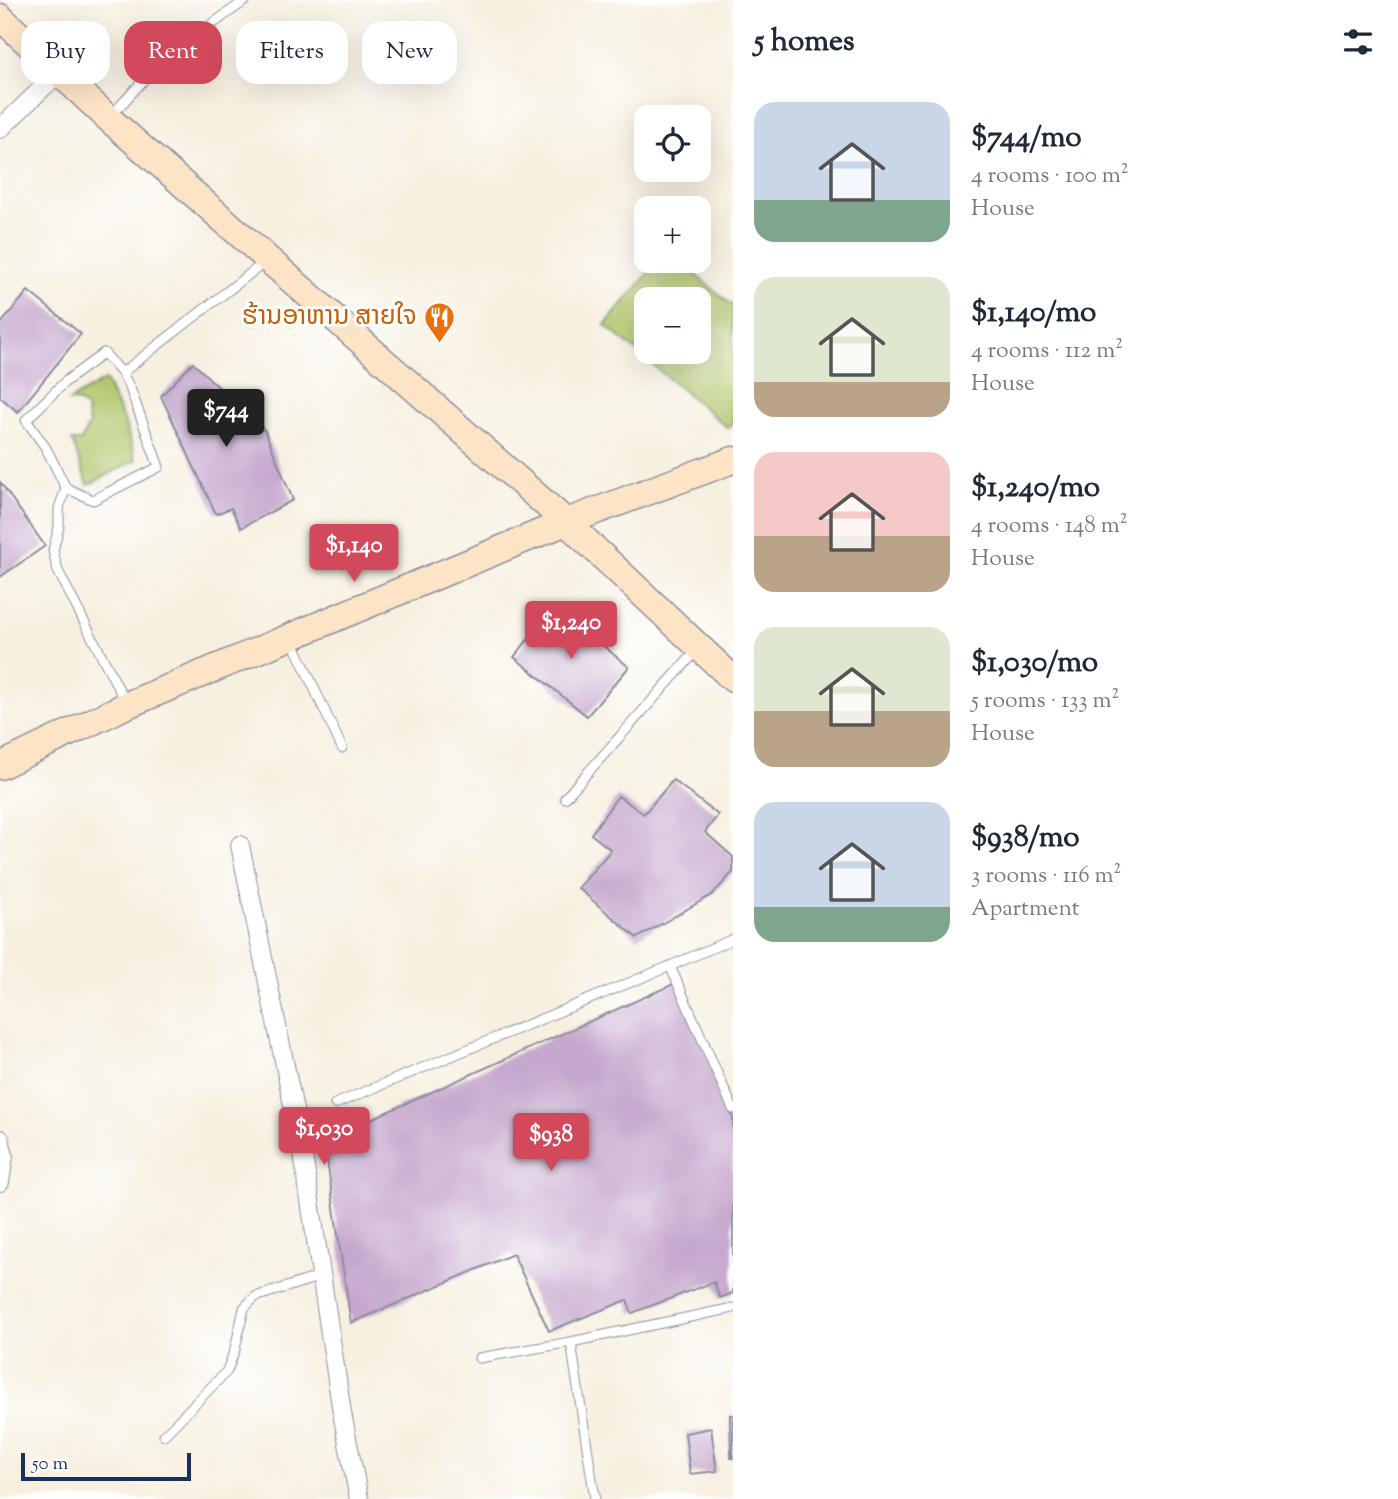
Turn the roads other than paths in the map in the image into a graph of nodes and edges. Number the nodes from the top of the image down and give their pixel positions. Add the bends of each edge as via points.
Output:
1 (246, 0) edge
2 (0, 17) edge
3 (21, 37) edge
4 (47, 84) edge
5 (70, 84) edge
6 (108, 119) junction
7 (0, 130) edge
8 (268, 260) junction
9 (122, 373) junction
10 (733, 460) edge
11 (65, 488) junction
12 (566, 522) junction
13 (290, 637) junction
14 (699, 647) junction
15 (733, 679) edge
16 (127, 705) junction
17 (342, 748) dead end
18 (0, 766) edge
19 (565, 798) dead end
20 (240, 845) dead end
21 (733, 939) edge
22 (670, 966) junction
23 (335, 1104) dead end
24 (733, 1109) edge
25 (0, 1139) edge
26 (0, 1182) edge
27 (321, 1276) junction
28 (733, 1308) edge
29 (571, 1342) junction
30 (479, 1358) dead end
31 (164, 1435) dead end
32 (359, 1499) edge
33 (595, 1499) edge

1 - 6 lane via 163,59
2 - 3 street
4 - 7 street
5 - 6 street
6 - 8 street
8 - 9 lane
8 - 12 street
9 - 11 lane via 159,467 93,500
9 - 11 lane via 104,353 66,381 26,420 47,448
10 - 12 street
11 - 16 lane via 55,561
12 - 13 street
12 - 14 street
13 - 16 street
13 - 17 lane
14 - 15 street
14 - 19 lane
16 - 18 street
20 - 27 street via 303,1154
21 - 22 lane
22 - 23 lane
22 - 24 lane
25 - 26 street via 4,1156
27 - 31 lane via 255,1297 244,1308 227,1371
27 - 32 street
28 - 29 lane
29 - 30 lane
29 - 33 lane

